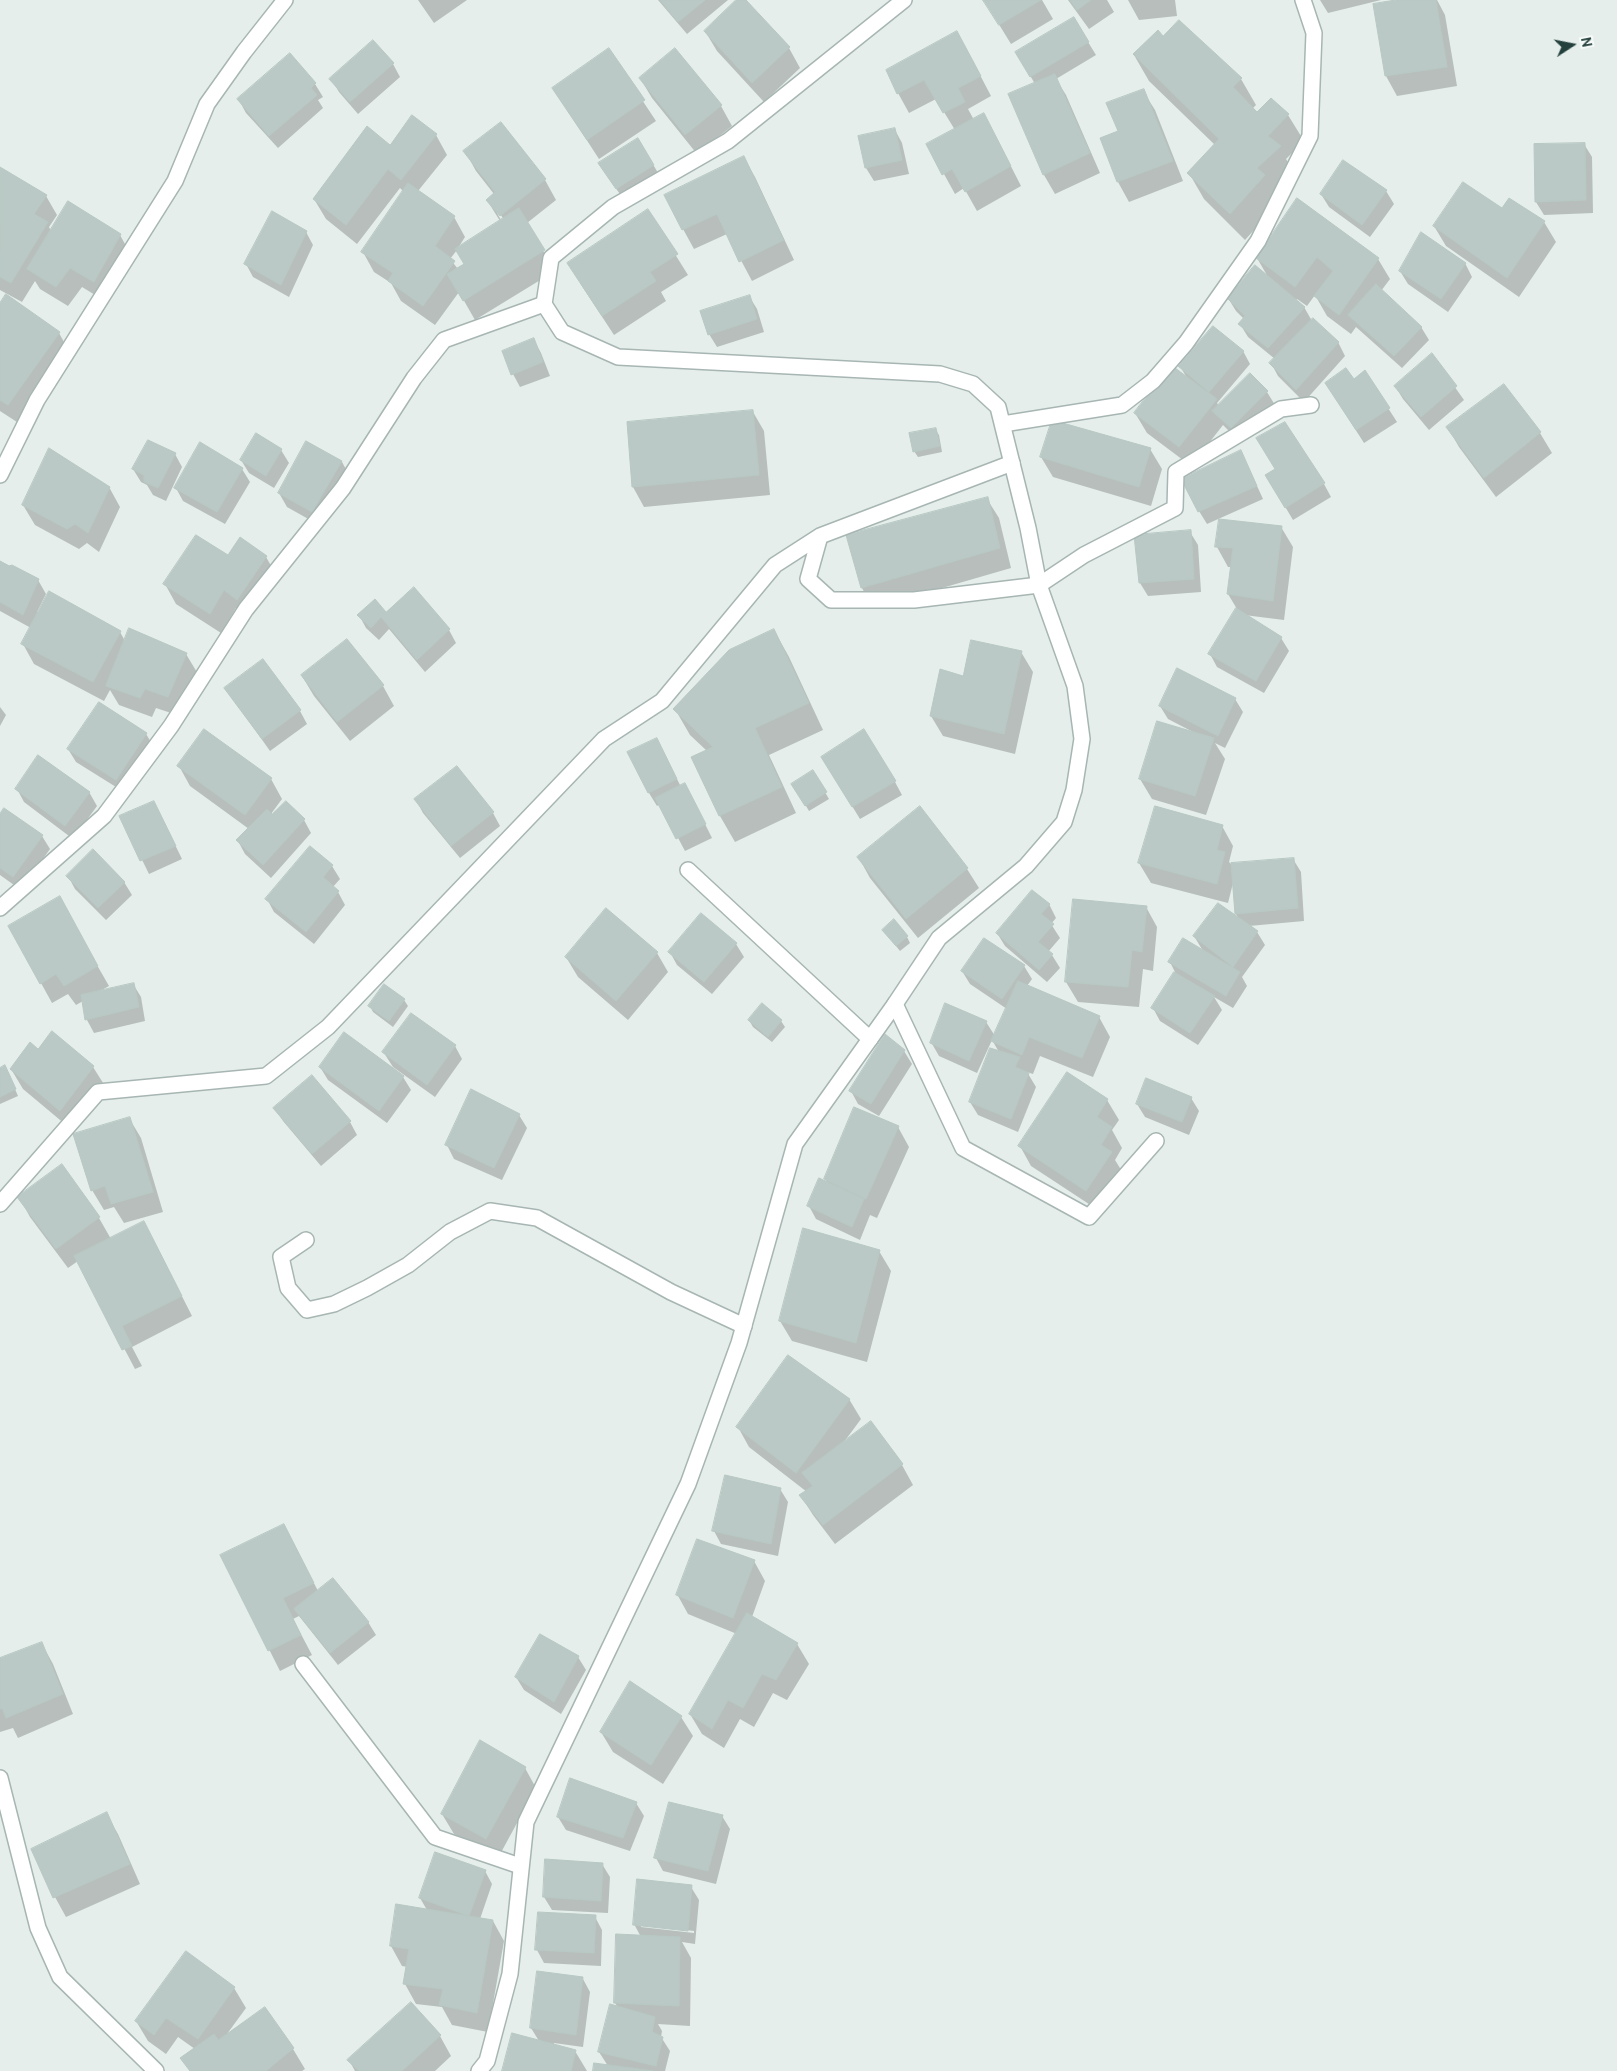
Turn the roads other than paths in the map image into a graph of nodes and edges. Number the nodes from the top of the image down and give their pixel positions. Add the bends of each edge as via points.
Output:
1 (285, 0) edge
2 (904, 0) edge
3 (1303, 0) edge
4 (544, 304) junction
5 (1311, 405) dead end
6 (1003, 424) junction
7 (1012, 463) junction
8 (0, 475) edge
9 (820, 536) junction
10 (1039, 585) junction
11 (688, 870) dead end
12 (0, 908) edge
13 (895, 1004) junction
14 (870, 1039) junction
15 (1156, 1141) dead end
16 (0, 1204) edge
17 (306, 1240) dead end
18 (744, 1326) junction
19 (303, 1664) dead end
20 (0, 1778) edge
21 (520, 1866) junction
22 (156, 2071) edge
23 (479, 2071) edge

1 - 8 street via 207,104 175,181 38,400
2 - 4 street via 728,141 613,208 551,258
3 - 6 street via 1314,33 1310,136 1258,241 1203,320 1153,381 1122,405
4 - 6 street via 562,332 618,357 940,374 974,384 998,408
4 - 12 street via 444,340 414,378 343,488 246,609 171,726 104,816
5 - 10 street via 1281,409 1176,472 1175,508 1084,555
6 - 7 street
7 - 9 street
7 - 10 street
9 - 10 street via 808,578 830,600 914,600
9 - 16 street via 775,565 662,701 604,739 328,1027 266,1076 98,1092
10 - 13 street via 1075,686 1082,739 1074,790 1064,822 1026,866 939,938
11 - 14 street
13 - 14 street
13 - 15 street via 963,1148 1089,1217
14 - 18 street via 795,1144
17 - 18 street via 281,1257 288,1288 307,1310 334,1304 367,1288 408,1265 450,1232 490,1211 537,1218 671,1292
18 - 21 street via 688,1484 526,1822
19 - 21 street via 435,1837
20 - 22 street via 38,1928 60,1977
21 - 23 street via 510,1974 487,2061

